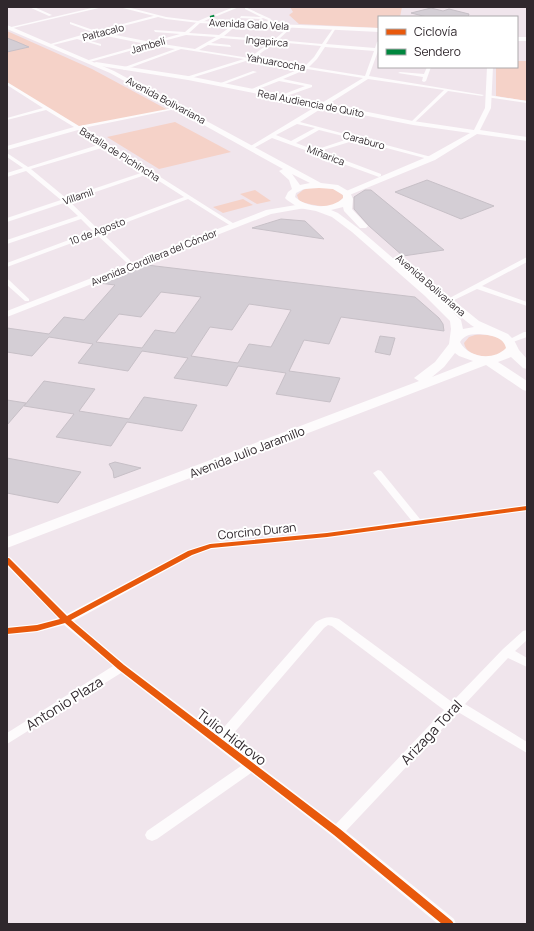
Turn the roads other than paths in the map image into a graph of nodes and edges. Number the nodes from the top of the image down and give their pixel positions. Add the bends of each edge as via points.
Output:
1 (31, 7) edge
2 (101, 7) edge
3 (121, 7) edge
4 (128, 7) edge
5 (237, 7) edge
6 (244, 7) edge
7 (252, 7) edge
8 (50, 15) dead end
9 (216, 15) dead end
10 (157, 16) junction
11 (210, 17) dead end
12 (241, 17) dead end
13 (264, 18) junction
14 (200, 21) junction
15 (71, 23) dead end
16 (236, 24) junction
17 (268, 24) junction
18 (291, 26) junction
19 (334, 28) junction
20 (8, 29) edge
21 (156, 30) dead end
22 (378, 30) edge
23 (378, 30) edge
24 (98, 33) junction
25 (185, 34) junction
26 (221, 36) junction
27 (78, 38) junction
28 (275, 41) junction
29 (153, 44) junction
30 (208, 44) junction
31 (49, 45) junction
32 (100, 45) dead end
33 (230, 46) dead end
34 (324, 46) junction
35 (182, 48) junction
36 (196, 50) junction
37 (378, 50) edge
38 (252, 58) junction
39 (93, 62) junction
40 (125, 68) junction
41 (306, 68) junction
42 (428, 68) edge
43 (490, 68) edge
44 (112, 72) junction
45 (255, 72) dead end
46 (400, 73) dead end
47 (426, 76) junction
48 (188, 78) junction
49 (366, 78) junction
50 (278, 80) junction
51 (7, 83) edge
52 (220, 84) junction
53 (422, 86) junction
54 (17, 90) junction
55 (447, 90) junction
56 (249, 91) junction
57 (7, 92) edge
58 (484, 93) junction
59 (281, 97) junction
60 (527, 102) edge
61 (320, 106) junction
62 (48, 108) junction
63 (170, 109) junction
64 (7, 119) edge
65 (296, 122) junction
66 (413, 123) junction
67 (78, 128) junction
68 (319, 128) junction
69 (471, 132) junction
70 (272, 136) junction
71 (356, 138) junction
72 (527, 140) edge
73 (293, 142) junction
74 (105, 145) junction
75 (252, 147) junction
76 (7, 148) edge
77 (316, 152) junction
78 (7, 156) edge
79 (428, 157) junction
80 (28, 169) junction
81 (149, 172) junction
82 (7, 175) edge
83 (379, 175) junction
84 (319, 185) junction
85 (293, 192) junction
86 (345, 194) junction
87 (188, 197) junction
88 (66, 201) junction
89 (302, 206) junction
90 (316, 208) junction
91 (81, 217) junction
92 (7, 220) edge
93 (230, 224) junction
94 (96, 231) junction
95 (7, 242) edge
96 (527, 259) edge
97 (128, 261) junction
98 (7, 265) edge
99 (7, 281) edge
100 (476, 286) junction
101 (27, 300) junction
102 (448, 301) junction
103 (527, 304) edge
104 (7, 307) edge
105 (7, 314) edge
106 (491, 332) junction
107 (527, 334) edge
108 (455, 342) junction
109 (511, 345) junction
110 (486, 360) junction
111 (527, 366) edge
112 (527, 388) edge
113 (378, 473) dead end
114 (527, 508) edge
115 (418, 523) junction
116 (7, 535) edge
117 (7, 543) edge
118 (7, 560) edge
119 (66, 620) junction
120 (7, 632) edge
121 (527, 634) edge
122 (507, 652) junction
123 (527, 664) edge
124 (121, 667) junction
125 (454, 707) junction
126 (7, 739) edge
127 (218, 742) junction
128 (527, 748) edge
129 (250, 766) junction
130 (337, 832) junction
131 (152, 835) dead end
132 (449, 924) edge

1 - 8 street
2 - 20 street
3 - 10 main road, Avenida Galo Vela
4 - 14 main road, Avenida Galo Vela via 163,16
5 - 9 street
6 - 7 street
6 - 13 street
10 - 14 main road, Avenida Galo Vela
10 - 24 street, Paltacalo
11 - 14 street
12 - 13 street
13 - 17 street via 270,20
14 - 16 main road, Avenida Galo Vela
14 - 17 main road, Avenida Galo Vela
14 - 25 street, Jambelí
15 - 24 street, Yahuarcocha
16 - 17 main road, Avenida Galo Vela
16 - 26 street
17 - 18 main road, Avenida Galo Vela
17 - 22 main road, Avenida Galo Vela
18 - 19 main road, Avenida Galo Vela
18 - 28 street
19 - 23 main road, Avenida Galo Vela
19 - 34 street
20 - 31 main road, Avenida Bolivariana
20 - 63 main road, Avenida Bolivariana via 93,68
21 - 25 street, Ingapirca
24 - 27 street, Paltacalo
24 - 29 street, Yahuarcocha
25 - 26 street, Ingapirca
25 - 29 street, Jambelí
26 - 28 street, Ingapirca
26 - 30 street
27 - 31 street, Paltacalo
27 - 32 street
28 - 34 street, Ingapirca
28 - 38 street
29 - 35 street, Yahuarcocha
29 - 39 street, Jambelí
30 - 33 street
30 - 36 street
31 - 39 main road, Avenida Bolivariana
34 - 37 street, Ingapirca
34 - 41 street
35 - 36 street, Yahuarcocha
35 - 40 street
36 - 38 street, Yahuarcocha
37 - 49 street
38 - 41 street, Yahuarcocha
38 - 48 street
39 - 40 main road, Real Audiencia de Quito
39 - 44 main road, Avenida Bolivariana
40 - 44 main road, Real Audiencia de Quito
40 - 48 main road, Real Audiencia de Quito
40 - 61 main road, Real Audiencia de Quito
41 - 49 street, Yahuarcocha
41 - 50 street
42 - 47 street
43 - 58 main road
44 - 75 main road, Avenida Bolivariana
45 - 52 street
46 - 47 street
47 - 53 street
48 - 52 main road, Real Audiencia de Quito
49 - 53 street, Yahuarcocha
49 - 61 street
50 - 56 street
50 - 59 street via 310,86
51 - 54 street, Batalla de Pichincha
52 - 56 main road, Real Audiencia de Quito
53 - 55 street, Yahuarcocha
54 - 57 street
54 - 62 street, Batalla de Pichincha
55 - 58 street, Yahuarcocha
55 - 66 street
56 - 59 main road, Real Audiencia de Quito
58 - 60 street, Yahuarcocha
58 - 69 main road
59 - 61 main road, Real Audiencia de Quito
61 - 65 street
61 - 66 main road, Real Audiencia de Quito
61 - 69 main road, Real Audiencia de Quito via 404,124
62 - 64 street
62 - 67 street, Batalla de Pichincha
63 - 67 street
63 - 85 main road, Avenida Bolivariana via 288,174 295,183
65 - 68 street, Caraburo
65 - 70 street
66 - 69 main road, Real Audiencia de Quito
67 - 74 street, Batalla de Pichincha
67 - 76 street
68 - 71 street, Caraburo
68 - 73 street
69 - 72 main road, Real Audiencia de Quito
69 - 79 main road
70 - 73 street, Miñarica
70 - 75 street
71 - 77 street
71 - 79 street, Caraburo
73 - 77 street, Miñarica
74 - 80 street
74 - 81 street, Batalla de Pichincha
75 - 84 main road, Avenida Bolivariana
77 - 83 street, Miñarica
78 - 80 street
79 - 83 main road
79 - 86 main road
80 - 82 street
80 - 88 street
81 - 87 street, Batalla de Pichincha
81 - 88 street, Villamil
83 - 86 main road
84 - 85 main road, Avenida Bolivariana
84 - 86 main road, Avenida Bolivariana
85 - 89 main road, Avenida Bolivariana via 292,201
85 - 93 main road, Avenida Cordillera del Cóndor via 282,201
86 - 90 main road, Avenida Bolivariana via 342,204
86 - 102 main road, Avenida Bolivariana via 350,214
87 - 93 street, Batalla de Pichincha
87 - 94 street, 10 de Agosto
88 - 91 street
88 - 92 street, Villamil
89 - 90 main road, Avenida Bolivariana
89 - 93 main road, Avenida Cordillera del Cóndor via 269,212
90 - 108 main road, Avenida Bolivariana via 335,215 355,230 429,294 455,320
91 - 94 street
91 - 95 street
93 - 97 main road, Avenida Cordillera del Cóndor
93 - 105 main road, Avenida Cordillera del Cóndor
94 - 97 street
94 - 98 street, 10 de Agosto
96 - 100 street
97 - 101 main road, Avenida Cordillera del Cóndor
99 - 101 street
100 - 102 street
100 - 103 street
101 - 104 main road, Avenida Cordillera del Cóndor
102 - 106 main road, Avenida Bolivariana via 475,323
106 - 108 main road, Avenida Bolivariana via 464,332
106 - 109 main road, Avenida Bolivariana via 505,337
107 - 109 street
108 - 110 main road via 462,353
108 - 116 main road, Avenida Julio Jaramillo via 442,363 429,374 407,384
109 - 110 main road via 509,353 504,357
109 - 111 main road, Avenida Bolivariana
110 - 112 main road
110 - 117 main road, Avenida Julio Jaramillo
113 - 115 street
114 - 115 street, Corcino Duran
115 - 119 street, Corcino Duran via 328,535 210,546 190,553
118 - 119 street, Tulio Hidrovo
119 - 120 street, Corcino Duran via 37,628
119 - 124 street, Tulio Hidrovo
121 - 122 street, Arizaga Toral
122 - 123 street
122 - 125 street, Arizaga Toral
124 - 126 street, Antonio Plaza
124 - 127 street, Tulio Hidrovo
125 - 127 street via 335,622 327,621 320,625
125 - 128 street
125 - 130 street, Arizaga Toral
127 - 129 street, Tulio Hidrovo
129 - 130 street, Tulio Hidrovo
129 - 131 street
130 - 132 street, Tulio Hidrovo

